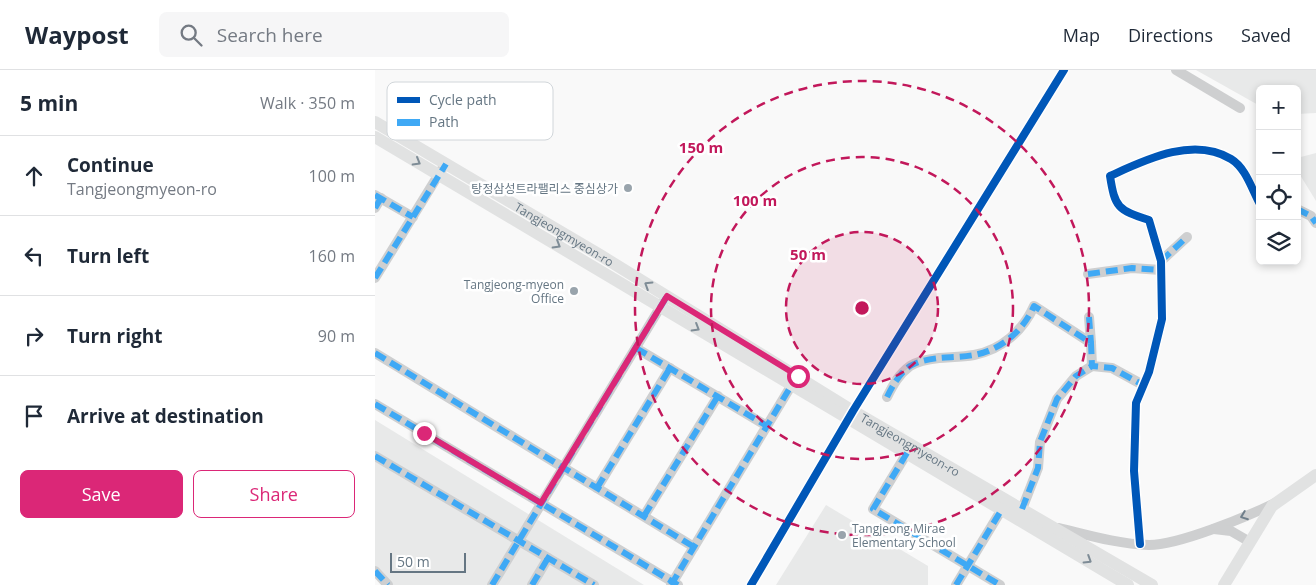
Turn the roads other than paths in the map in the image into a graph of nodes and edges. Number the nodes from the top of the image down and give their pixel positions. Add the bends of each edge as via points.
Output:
1 (1064, 70) edge
2 (1177, 70) edge
3 (1240, 108) dead end
4 (375, 122) edge
5 (387, 130) edge
6 (375, 137) edge
7 (401, 140) edge
8 (442, 169) junction
9 (378, 196) edge
10 (1256, 197) edge
11 (375, 208) edge
12 (1301, 211) edge
13 (413, 218) junction
14 (1316, 223) edge
15 (1187, 237) dead end
16 (1161, 265) junction
17 (1087, 274) dead end
18 (375, 278) edge
19 (664, 302) junction
20 (1089, 317) dead end
21 (1091, 343) junction
22 (635, 348) junction
23 (375, 353) edge
24 (1092, 366) junction
25 (670, 368) junction
26 (1143, 385) junction
27 (791, 386) junction
28 (718, 396) junction
29 (887, 397) dead end
30 (375, 404) edge
31 (851, 415) junction
32 (767, 426) junction
33 (907, 453) junction
34 (375, 456) edge
35 (563, 467) junction
36 (1316, 475) edge
37 (597, 488) junction
38 (1277, 502) junction
39 (541, 503) junction
40 (1001, 509) junction
41 (1022, 509) junction
42 (644, 516) junction
43 (1211, 529) junction
44 (1048, 530) junction
45 (518, 540) junction
46 (1119, 542) junction
47 (1250, 542) junction
48 (1140, 544) junction
49 (694, 547) junction
50 (549, 558) junction
51 (1112, 561) junction
52 (968, 566) junction
53 (375, 571) edge
54 (674, 584) edge
55 (388, 585) edge
56 (491, 585) edge
57 (533, 585) edge
58 (594, 585) edge
59 (751, 585) edge
60 (956, 585) edge
61 (1000, 585) edge
62 (1128, 585) edge
63 (1152, 585) edge
64 (1223, 585) edge

1 - 31 street
2 - 3 street
4 - 5 main road, Tangjeongmyeon-ro
6 -> 8 main road, Tangjeongmyeon-ro
7 - 8 main road, Tangjeongmyeon-ro
8 - 13 street
8 - 19 main road, Tangjeongmyeon-ro
9 - 11 street
9 - 13 street
10 - 16 street via 1245,174 1232,159 1211,152 1184,150 1110,176 1113,198 1118,207 1149,220
12 - 14 street
13 - 18 street
15 - 16 street
16 - 17 street
16 - 26 street via 1162,319
19 - 22 street
19 -> 27 main road, Tangjeongmyeon-ro
19 - 31 main road, Tangjeongmyeon-ro
20 - 21 street
21 - 24 street
21 - 29 street via 1034,306 1026,323 1014,336 975,355 911,365 897,378
22 - 25 street
22 - 35 street
23 - 35 street
24 - 26 street via 1112,368
24 - 41 street via 1075,376 1057,399 1040,442 1038,468
25 - 28 street
25 - 37 street
26 - 48 street via 1136,403 1134,471
27 - 31 main road, Tangjeongmyeon-ro
27 - 32 street
28 - 32 street
28 - 42 street
30 - 39 street
31 - 33 main road, Tangjeongmyeon-ro
31 - 41 main road, Tangjeongmyeon-ro
31 - 59 street
32 - 49 street
33 - 40 main road, Tangjeongmyeon-ro
33 - 52 street via 873,509
34 - 45 street
35 - 37 street
35 - 39 street
36 - 38 main road, Tangjeongmyeon-ro
37 - 42 street
38 -> 43 street, Tangjeongmyeon-ro
38 - 47 main road
39 - 45 street
39 - 54 street
40 - 44 main road, Tangjeongmyeon-ro
40 - 52 street
41 - 44 main road, Tangjeongmyeon-ro
42 - 49 street
43 - 47 street via 1231,531
43 - 48 street, Tangjeongmyeon-ro via 1158,544
44 - 46 street, Tangjeongmyeon-ro
44 - 51 main road
44 -> 62 main road
45 - 50 street
45 - 56 street
46 - 48 street, Tangjeongmyeon-ro
46 - 51 street via 1109,548
47 - 64 main road
49 - 54 street
50 - 57 street
50 - 58 street
51 - 63 main road
52 - 60 street
52 - 61 street
53 - 55 street

